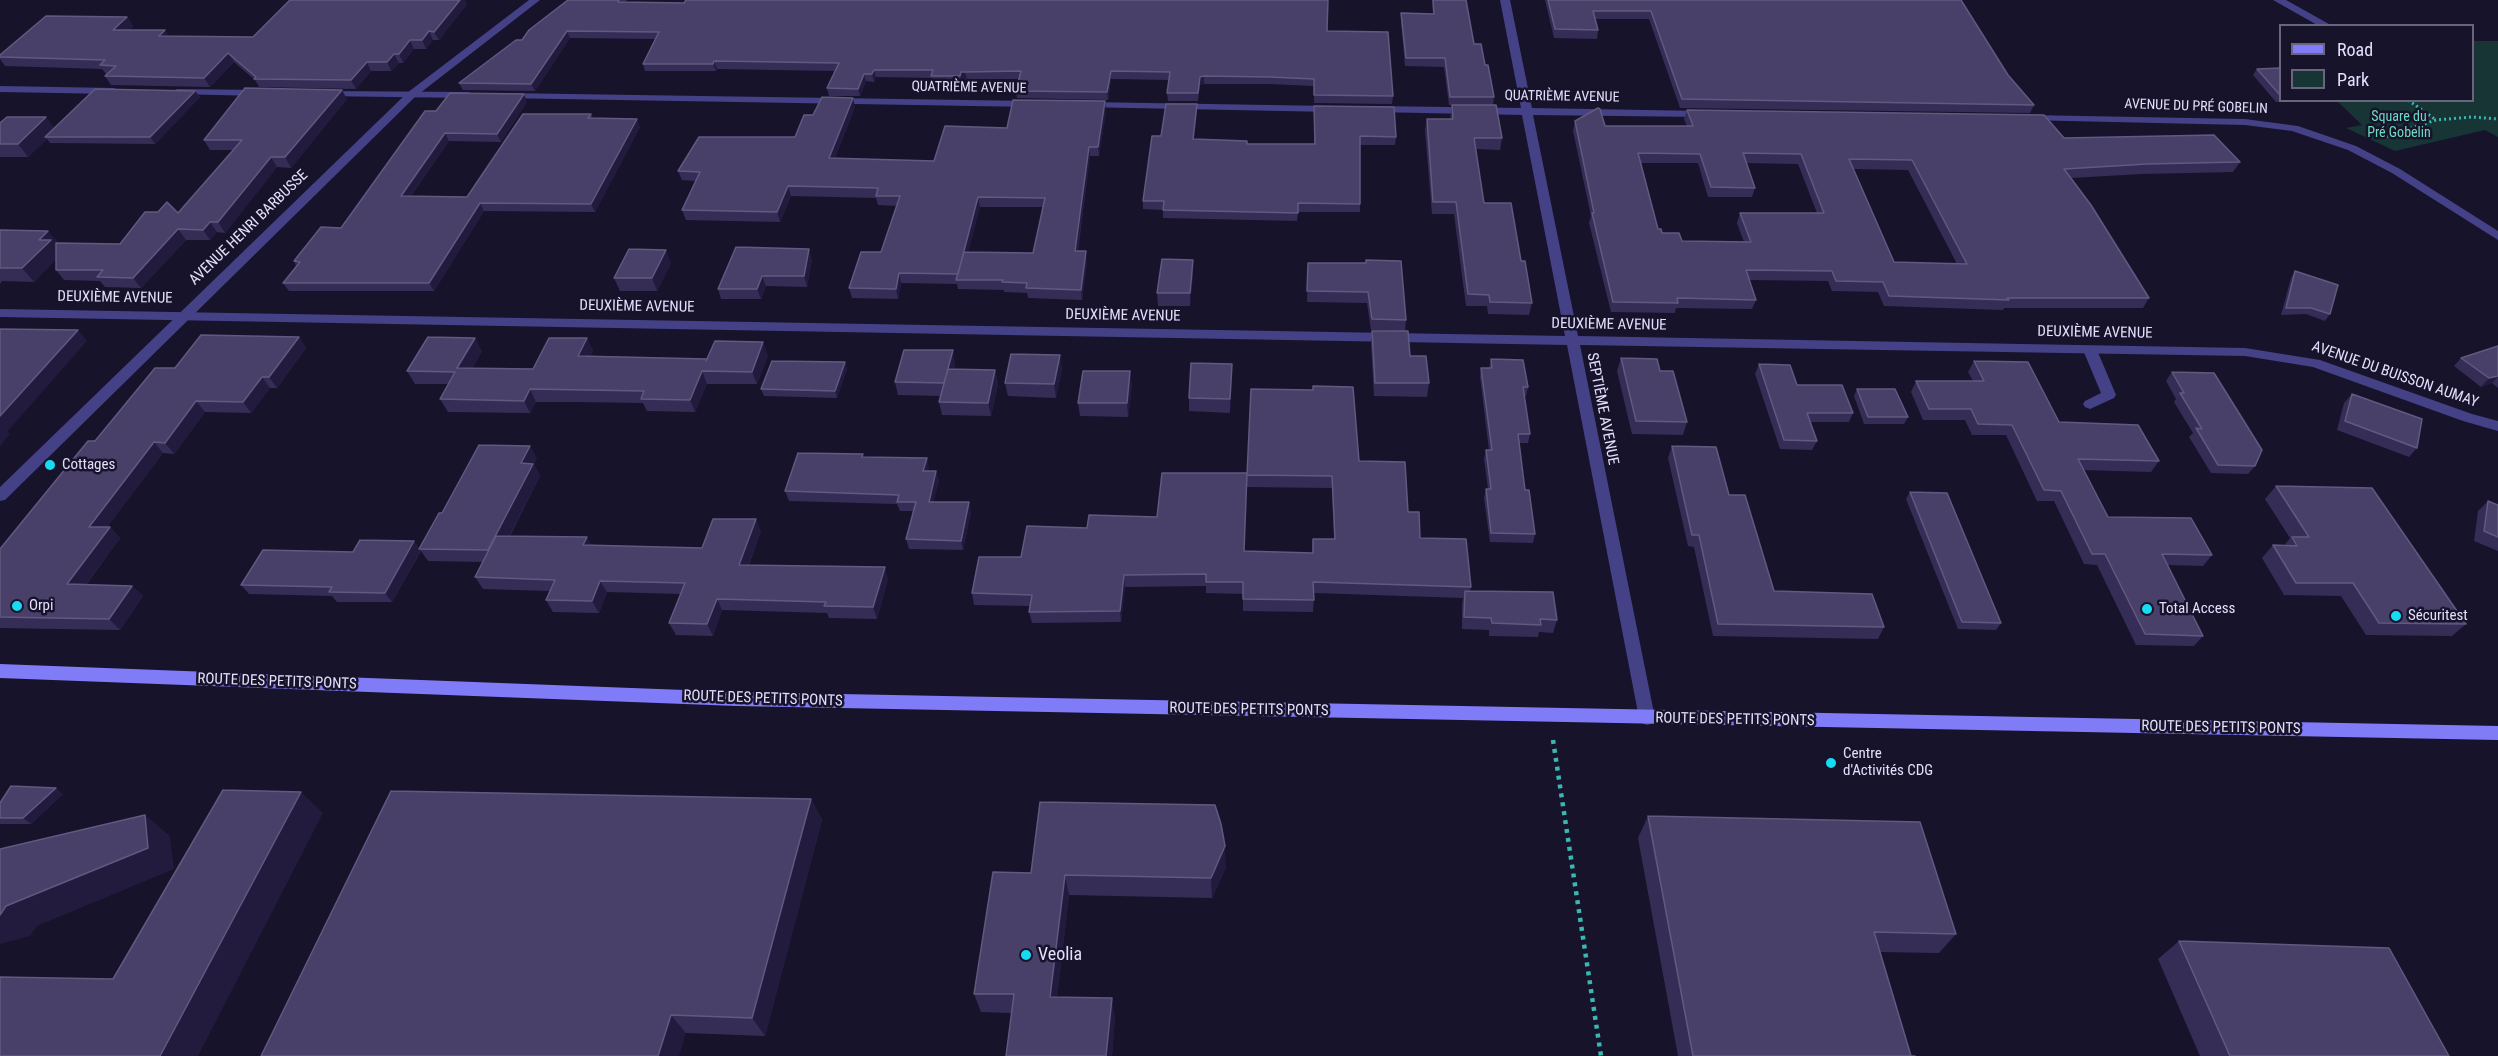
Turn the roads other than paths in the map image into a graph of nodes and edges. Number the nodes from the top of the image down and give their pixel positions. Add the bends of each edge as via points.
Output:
1 (535, 0) edge
2 (1505, 0) edge
3 (2278, 0) edge
4 (2324, 24) edge
5 (0, 89) edge
6 (129, 91) edge
7 (164, 92) edge
8 (270, 93) edge
9 (317, 94) edge
10 (411, 95) junction
11 (1042, 104) edge
12 (1078, 105) edge
13 (1341, 109) edge
14 (1365, 109) edge
15 (1527, 112) junction
16 (1713, 114) edge
17 (2021, 118) edge
18 (2498, 236) edge
19 (0, 313) edge
20 (183, 316) junction
21 (1572, 342) junction
22 (2090, 350) junction
23 (2245, 352) joint
24 (2090, 404) dead end
25 (2498, 426) edge
26 (0, 496) edge
27 (0, 671) edge
28 (1647, 718) junction
29 (2498, 733) edge

1 - 10 street, AVENUE HENRI BARBUSSE
2 - 15 street, SEPTIÈME AVENUE
3 - 4 street
5 - 6 street
7 - 8 street
9 - 10 street, QUATRIÈME AVENUE
10 - 11 street, QUATRIÈME AVENUE
10 - 20 street, AVENUE HENRI BARBUSSE
12 - 13 street
14 - 15 street, QUATRIÈME AVENUE
15 - 16 street, QUATRIÈME AVENUE
15 - 21 street, SEPTIÈME AVENUE
17 - 18 street, AVENUE DU PRÉ GOBELIN via 2245,122 2294,128 2352,148 2396,171
19 - 20 street, DEUXIÈME AVENUE
20 - 21 street, DEUXIÈME AVENUE
20 - 26 street, AVENUE HENRI BARBUSSE
21 - 22 street, DEUXIÈME AVENUE
21 - 28 street, SEPTIÈME AVENUE
22 - 23 street, DEUXIÈME AVENUE
22 - 24 street via 2109,395
23 - 25 street, AVENUE DU BUISSON AUMAY via 2315,363
27 - 28 main road, ROUTE DES PETITS PONTS via 737,699
28 - 29 main road, ROUTE DES PETITS PONTS

